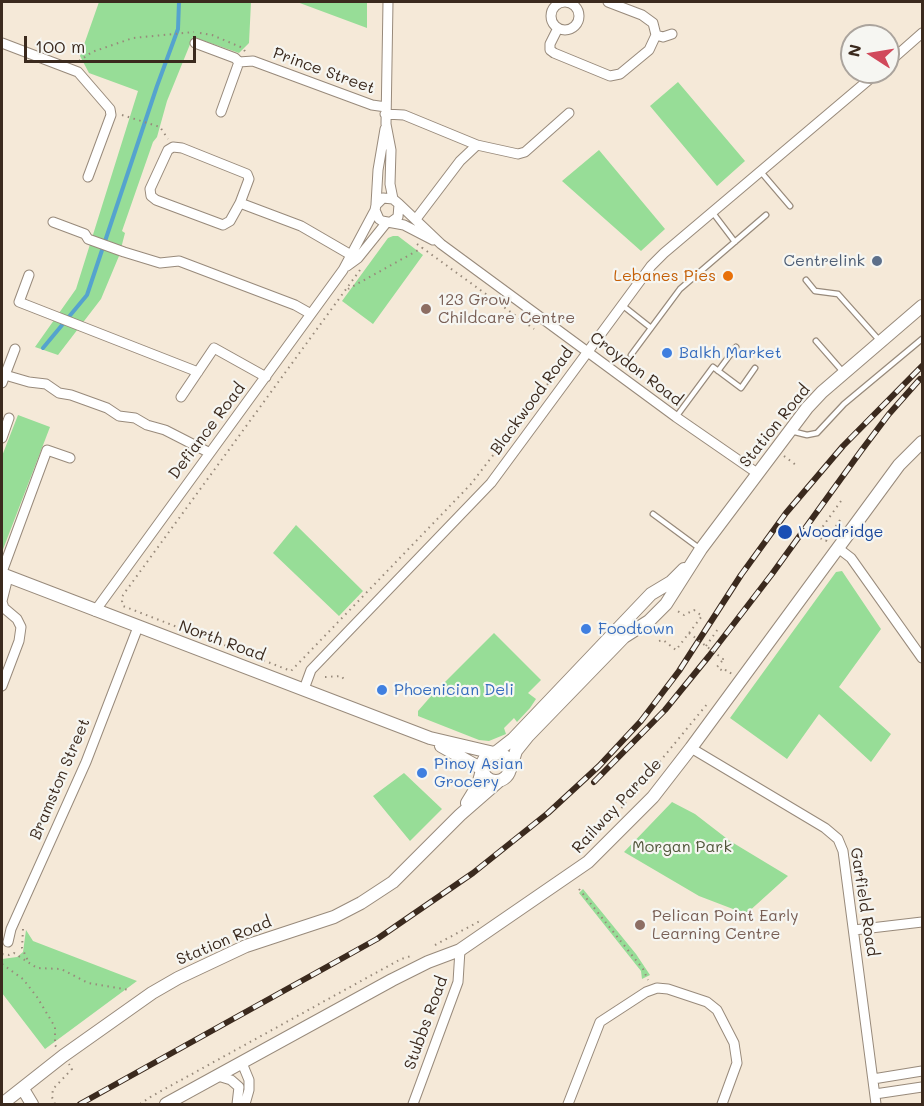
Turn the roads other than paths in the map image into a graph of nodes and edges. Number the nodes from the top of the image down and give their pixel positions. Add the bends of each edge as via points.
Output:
1 (388, 2) edge
2 (608, 2) edge
3 (576, 3) edge
4 (558, 28) junction
5 (922, 33) edge
6 (672, 34) dead end
7 (656, 35) junction
8 (195, 43) dead end
9 (2, 46) edge
10 (900, 52) edge
11 (239, 63) junction
12 (864, 84) edge
13 (221, 112) dead end
14 (569, 113) dead end
15 (386, 115) junction
16 (477, 145) junction
17 (760, 172) junction
18 (88, 177) dead end
19 (396, 202) junction
20 (240, 203) junction
21 (790, 206) dead end
22 (376, 207) junction
23 (712, 213) junction
24 (766, 215) dead end
25 (416, 219) junction
26 (53, 222) dead end
27 (389, 222) junction
28 (735, 242) junction
29 (441, 244) junction
30 (351, 255) junction
31 (343, 270) junction
32 (29, 275) dead end
33 (806, 280) dead end
34 (622, 305) junction
35 (922, 306) edge
36 (311, 314) junction
37 (651, 328) junction
38 (922, 339) edge
39 (816, 341) dead end
40 (881, 342) junction
41 (736, 347) dead end
42 (15, 349) dead end
43 (588, 350) junction
44 (632, 355) dead end
45 (755, 369) dead end
46 (718, 371) junction
47 (198, 372) junction
48 (844, 373) junction
49 (266, 377) junction
50 (3, 379) edge
51 (181, 397) dead end
52 (676, 417) junction
53 (9, 418) dead end
54 (789, 430) junction
55 (2, 438) edge
56 (922, 442) edge
57 (210, 453) junction
58 (70, 458) dead end
59 (757, 473) junction
60 (653, 514) dead end
61 (838, 548) junction
62 (699, 553) junction
63 (4, 574) edge
64 (651, 594) junction
65 (2, 601) edge
66 (666, 604) junction
67 (95, 611) junction
68 (138, 627) junction
69 (922, 658) edge
70 (2, 686) edge
71 (303, 689) junction
72 (430, 738) junction
73 (691, 748) junction
74 (494, 753) junction
75 (482, 770) junction
76 (510, 771) junction
77 (499, 781) junction
78 (460, 815) junction
79 (922, 922) edge
80 (854, 930) junction
81 (8, 942) dead end
82 (460, 950) junction
83 (242, 1063) junction
84 (922, 1071) edge
85 (218, 1076) junction
86 (873, 1079) junction
87 (922, 1087) edge
88 (23, 1089) junction
89 (876, 1099) edge
90 (2, 1104) edge
91 (32, 1104) edge
92 (166, 1104) edge
93 (237, 1104) edge
94 (245, 1104) edge
95 (412, 1104) edge
96 (568, 1104) edge
97 (722, 1104) edge

1 - 15 street, Defiance Road
2 - 7 street via 642,15 653,23
3 - 4 street via 579,13 575,26 567,30
3 - 4 street via 554,7 551,16
4 - 7 street via 550,50 610,76 621,74 650,50
5 - 10 street
6 - 7 street
8 - 11 street
9 - 18 street via 78,72 110,109
11 - 13 street
11 - 15 street, Prince Street via 253,61 372,105
12 - 17 street, Blackwood Road
14 - 16 street, Prince Street via 525,152
15 - 16 street, Prince Street via 404,115
15 - 19 street, Defiance Road via 390,184
15 - 22 street, Defiance Road
16 - 25 street via 459,161
17 - 21 lane
17 - 23 street, Blackwood Road
19 - 22 street via 383,198
19 - 25 street, Croydon Road
19 - 27 street via 398,217
20 - 20 street via 249,179 247,174 182,148 168,150 150,189 156,200 223,225 230,221
20 - 30 street via 301,226
22 - 27 street via 378,219
22 - 30 street, Defiance Road
23 - 28 lane
23 - 34 street, Blackwood Road via 651,266
24 - 28 lane
25 - 29 street, Croydon Road
26 - 36 street via 124,252 160,263 179,261 295,304
27 - 29 street, Croydon Road via 404,225
27 - 31 street, Defiance Road
28 - 37 lane via 680,289
29 - 43 street, Croydon Road
30 - 31 street, Defiance Road
31 - 36 street, Defiance Road
32 - 47 street via 19,302
33 - 40 lane via 815,291 838,294
34 - 37 lane
34 - 43 street, Blackwood Road
35 - 40 street, Station Road
36 - 49 street, Defiance Road
37 - 44 lane
38 - 54 lane via 844,404 817,433 807,435
39 - 48 lane
40 - 48 street, Station Road
41 - 46 lane
42 - 50 street
43 - 52 street, Croydon Road
43 - 71 street, Blackwood Road via 491,483 311,670
45 - 46 lane via 741,388
46 - 52 lane via 713,367
47 - 49 street via 214,348
47 - 51 street
48 - 54 street, Station Road
49 - 57 street, Defiance Road
50 - 57 street via 46,384 119,416 165,430
52 - 59 street, Croydon Road
53 - 55 street
54 - 59 street, Station Road
56 - 61 street, Railway Parade via 899,465
57 - 67 street, Defiance Road
58 - 63 street via 47,450
59 - 62 street, Station Road
60 - 62 lane
61 - 69 street via 851,558
61 - 73 street, Railway Parade
62 - 64 street, Station Road via 676,577
62 - 66 street, Station Road
63 - 65 street
63 - 67 street, North Road
64 - 66 street via 660,596
64 - 74 street, Station Road via 513,739
65 - 70 street via 21,627
66 - 76 street, Station Road via 624,638 528,736 516,751
67 - 68 street, North Road
68 - 71 street, North Road
68 - 81 street, Bramston Street via 86,762
71 - 72 street, North Road
72 - 74 street, North Road
72 - 75 street, North Road
73 - 80 street, Garfield Road via 838,839
73 - 82 street, Railway Parade via 653,797 588,862
74 - 75 street via 485,759
74 - 76 street via 508,759
75 - 77 street via 488,779
75 - 78 street, Station Road
76 - 77 street
77 - 78 street, Station Road
78 - 88 street, Station Road via 393,882 361,903 246,946 178,978 63,1056
79 - 80 street
80 - 86 street, Garfield Road
82 - 83 street, Railway Parade via 392,980
82 - 95 street, Stubbs Road via 458,982
83 - 85 street, Railway Parade
83 - 94 street via 249,1090
84 - 86 street
85 - 92 street, Railway Parade
85 - 93 street via 239,1087
86 - 89 street, Garfield Road
87 - 89 street
88 - 90 street, Station Road
88 - 91 street
96 - 97 street via 600,1022 657,988 707,1002 717,1010 734,1043 736,1063

